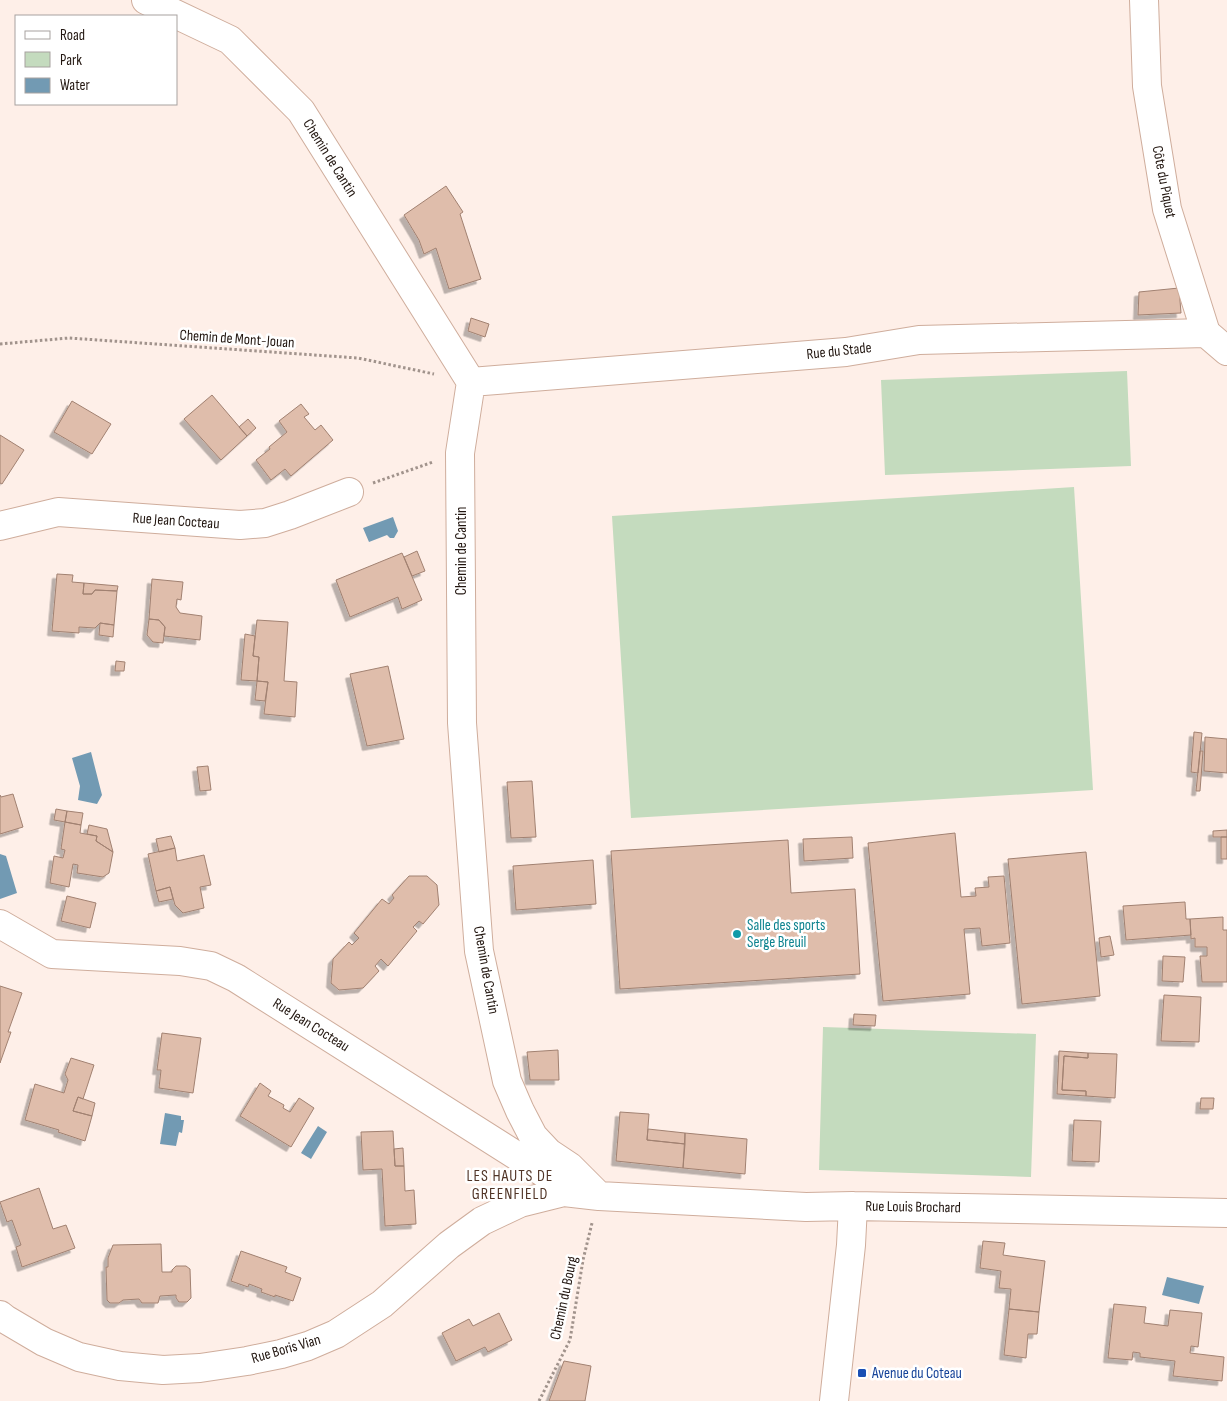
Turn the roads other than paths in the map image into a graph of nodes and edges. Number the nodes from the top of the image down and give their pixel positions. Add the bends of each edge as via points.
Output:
1 (146, 0) edge
2 (1144, 0) edge
3 (178, 15) edge
4 (178, 15) edge
5 (1206, 332) junction
6 (1227, 351) edge
7 (471, 382) junction
8 (349, 492) road end
9 (0, 526) edge
10 (0, 924) edge
11 (600, 1196) junction
12 (853, 1206) junction
13 (1227, 1212) edge
14 (0, 1315) edge
15 (834, 1401) edge

1 - 4 street, Chemin de Cantin
2 - 5 street, Côte du Piquet via 1147,86 1167,209
3 - 7 street, Chemin de Cantin via 230,40 300,111
5 - 6 street
5 - 7 street, Rue du Stade via 919,340 846,352
7 - 11 street, Chemin de Cantin via 460,453 462,723 479,951 507,1081 520,1111 538,1142
8 - 9 street, Rue Jean Cocteau via 265,523 240,525 58,512
10 - 11 street, Rue Jean Cocteau via 52,954 180,961 211,966 291,1012 555,1180
11 - 12 street, Rue Louis Brochard via 806,1207
11 - 14 street, Rue Boris Vian via 564,1192 520,1203 482,1221 382,1304 336,1334 308,1346 247,1361 163,1370 120,1366 79,1357 44,1342
12 - 13 street, Rue Louis Brochard
12 - 15 street

